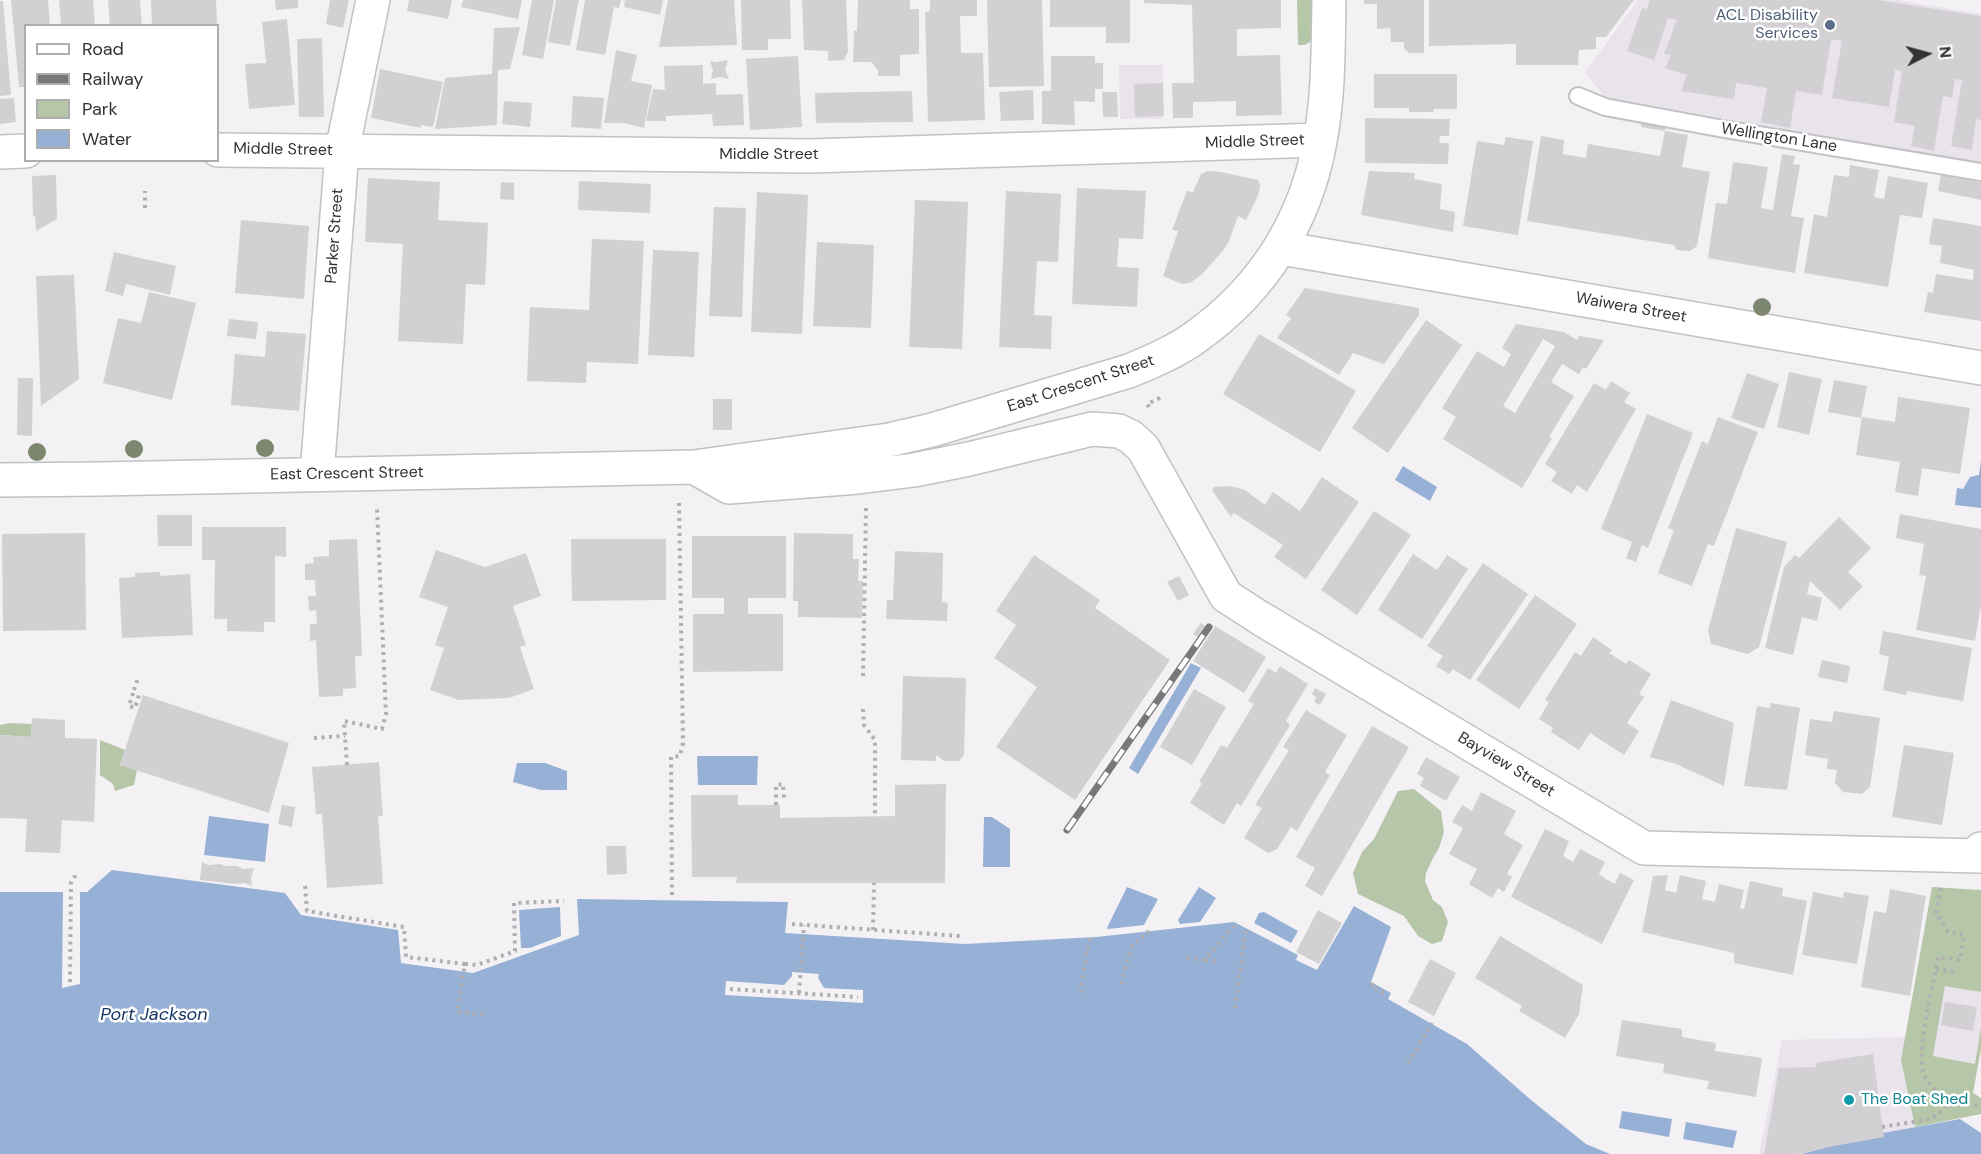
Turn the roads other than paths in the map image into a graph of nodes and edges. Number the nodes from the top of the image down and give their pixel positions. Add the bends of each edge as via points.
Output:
1 (373, 0) edge
2 (1329, 0) edge
3 (1578, 96) dead end
4 (1320, 140) junction
5 (219, 150) edge
6 (24, 151) edge
7 (342, 151) junction
8 (0, 152) edge
9 (1981, 172) edge
10 (1281, 248) junction
11 (1981, 368) edge
12 (694, 467) junction
13 (317, 474) junction
14 (0, 480) edge
15 (1980, 852) edge

1 - 7 street, Parker Street
2 - 4 street, East Crescent Street
3 - 9 lane, Wellington Lane via 1605,106 1713,127
4 - 7 street, Middle Street via 810,156
4 - 10 street, East Crescent Street via 1301,210
5 - 7 street, Middle Street
6 - 8 street
7 - 13 street, Parker Street
10 - 11 street, Waiwera Street
10 - 12 street, East Crescent Street via 1225,314 1196,337 1129,371 889,440
12 - 13 street, East Crescent Street
12 - 15 street, Bayview Street via 729,487 858,477 969,459 1092,429 1119,431 1143,448 1226,596 1644,848
13 - 14 street, East Crescent Street

